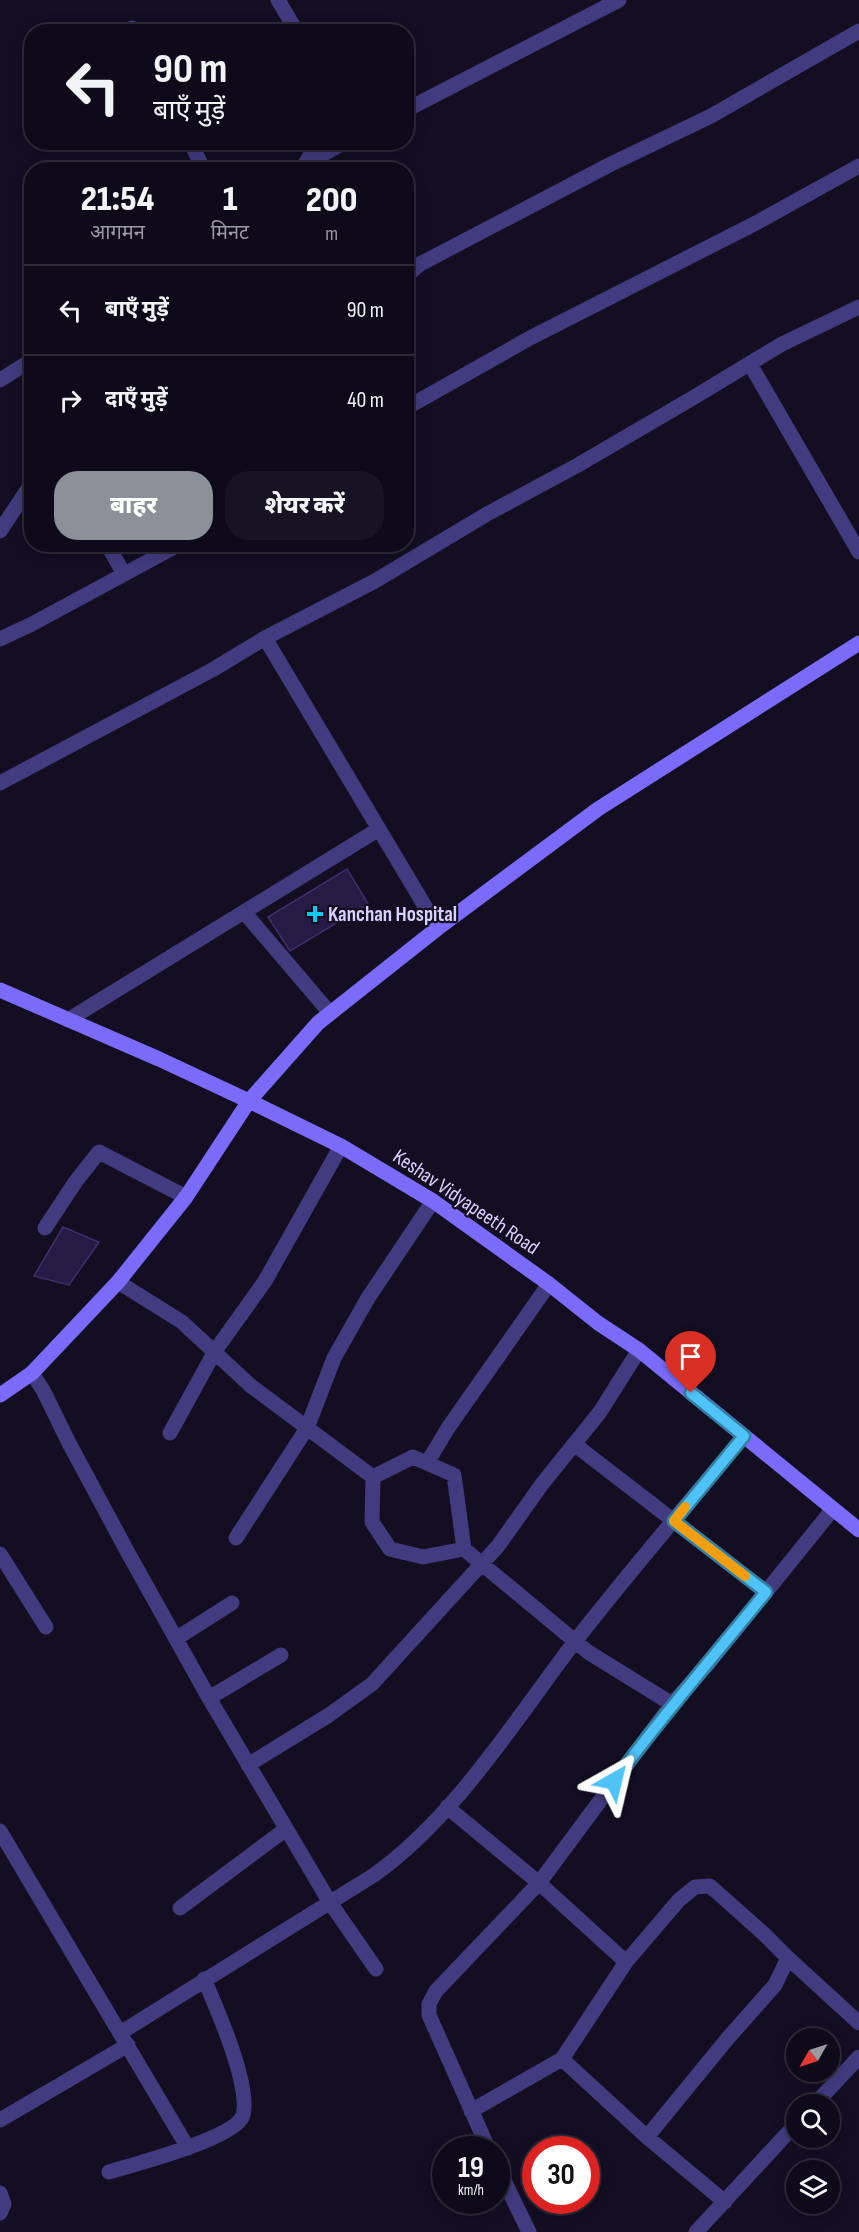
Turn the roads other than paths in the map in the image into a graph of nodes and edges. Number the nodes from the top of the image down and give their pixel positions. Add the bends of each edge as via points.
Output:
1 (278, 0) edge
2 (613, 1) edge
3 (292, 24) edge
4 (859, 31) edge
5 (414, 106) edge
6 (332, 150) edge
7 (311, 162) edge
8 (859, 166) edge
9 (414, 269) edge
10 (859, 307) edge
11 (750, 364) junction
12 (24, 365) edge
13 (0, 380) edge
14 (414, 403) edge
15 (24, 495) edge
16 (0, 531) edge
17 (111, 552) edge
18 (165, 552) edge
19 (859, 552) edge
20 (124, 574) junction
21 (265, 638) junction
22 (0, 639) edge
23 (859, 643) edge
24 (0, 783) edge
25 (379, 829) junction
26 (244, 912) junction
27 (438, 928) junction
28 (0, 990) edge
29 (330, 1013) junction
30 (68, 1020) junction
31 (249, 1101) junction
32 (341, 1146) junction
33 (186, 1197) junction
34 (433, 1200) junction
35 (45, 1228) dead end
36 (118, 1282) junction
37 (549, 1284) junction
38 (639, 1350) junction
39 (215, 1352) junction
40 (32, 1372) junction
41 (0, 1395) edge
42 (307, 1428) junction
43 (170, 1433) dead end
44 (744, 1436) junction
45 (574, 1444) junction
46 (427, 1463) junction
47 (373, 1477) junction
48 (833, 1509) junction
49 (674, 1521) junction
50 (859, 1530) edge
51 (236, 1538) dead end
52 (464, 1549) junction
53 (0, 1554) edge
54 (482, 1564) junction
55 (766, 1592) junction
56 (232, 1603) dead end
57 (46, 1627) dead end
58 (177, 1638) junction
59 (575, 1642) junction
60 (281, 1655) dead end
61 (209, 1698) junction
62 (672, 1704) junction
63 (248, 1765) junction
64 (447, 1807) junction
65 (286, 1829) junction
66 (0, 1831) edge
67 (539, 1883) junction
68 (329, 1901) junction
69 (180, 1908) dead end
70 (788, 1958) junction
71 (626, 1962) junction
72 (376, 1969) dead end
73 (204, 1979) junction
74 (859, 2023) edge
75 (124, 2039) junction
76 (859, 2057) edge
77 (562, 2059) junction
78 (824, 2094) edge
79 (471, 2111) junction
80 (0, 2120) edge
81 (786, 2135) edge
82 (483, 2136) edge
83 (647, 2137) junction
84 (188, 2148) junction
85 (109, 2172) dead end
86 (0, 2193) edge
87 (510, 2193) edge
88 (725, 2202) junction
89 (0, 2213) edge
90 (529, 2232) edge
91 (696, 2232) edge

1 - 3 street
2 - 5 street
4 - 9 street via 711,116 611,164
6 - 7 street
8 - 14 street via 530,338
10 - 11 street
11 - 19 street
11 - 21 street via 375,581
12 - 13 street
15 - 16 street
17 - 20 street
18 - 20 street
20 - 22 street
21 - 24 street
21 - 25 street
23 - 27 street via 598,809
25 - 26 street
25 - 27 street
26 - 29 street
26 - 30 street
27 - 29 street
28 - 30 street, Keshav Vidyapeeth Road
29 - 31 street
30 - 31 street, Keshav Vidyapeeth Road
31 - 32 street, Keshav Vidyapeeth Road
31 - 33 street
32 - 34 street, Keshav Vidyapeeth Road
32 - 39 street via 265,1281
33 - 35 street via 99,1152
33 - 36 street
34 - 37 street, Keshav Vidyapeeth Road
34 - 42 street via 368,1298 334,1358
36 - 39 street via 182,1322
36 - 40 street
37 - 38 street, Keshav Vidyapeeth Road
37 - 46 street
38 - 44 street, Keshav Vidyapeeth Road
38 - 45 street via 600,1412
39 - 42 street via 251,1386
39 - 43 street
40 - 41 street
40 - 58 street
42 - 47 street
42 - 51 street
44 - 48 street, Keshav Vidyapeeth Road
44 - 49 street
45 - 49 street
45 - 54 street
46 - 47 street via 413,1457
46 - 52 street via 454,1475
47 - 52 street via 372,1522 390,1549 423,1557
48 - 50 street, Keshav Vidyapeeth Road
48 - 55 street
49 - 55 street
49 - 59 street
52 - 54 street
53 - 57 street
54 - 59 street
54 - 63 street via 372,1684
55 - 62 street
56 - 58 street
58 - 61 street
59 - 62 street
59 - 64 street
60 - 61 street
61 - 63 street
62 - 67 street
63 - 65 street
64 - 67 street
64 - 68 street via 397,1858
65 - 68 street
65 - 69 street
66 - 75 street
67 - 71 street
67 - 79 street via 436,1991 429,2004 429,2015
68 - 72 street
68 - 73 street
70 - 71 street via 710,1886 695,1887 679,1900
70 - 74 street
70 - 83 street via 775,1985
71 - 77 street
73 - 75 street
73 - 84 street via 228,2035 245,2101 242,2119 229,2130
75 - 80 street
75 - 84 street
76 - 78 street
77 - 79 street
77 - 83 street
79 - 82 street
81 - 88 street
83 - 88 street
84 - 85 street
86 - 89 street via 4,2204
87 - 90 street
88 - 91 street

